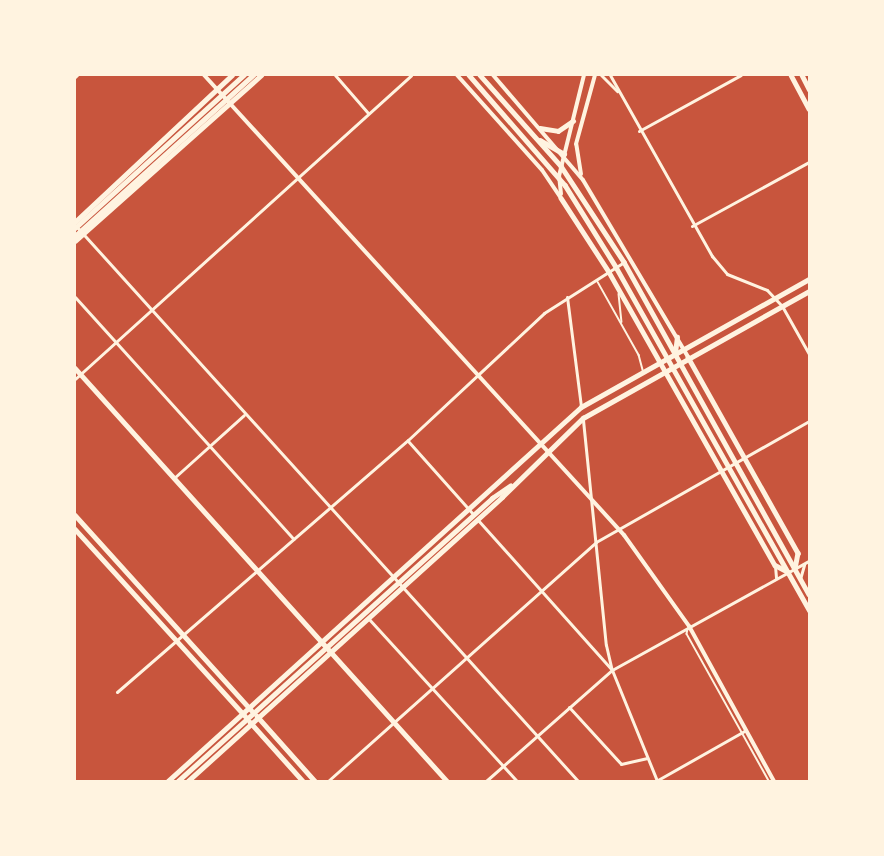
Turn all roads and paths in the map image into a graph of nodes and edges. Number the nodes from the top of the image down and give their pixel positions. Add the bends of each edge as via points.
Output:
1 (204, 75) edge
2 (232, 75) edge
3 (244, 75) edge
4 (253, 75) edge
5 (261, 75) edge
6 (334, 75) edge
7 (411, 75) edge
8 (457, 75) edge
9 (469, 75) edge
10 (480, 75) edge
11 (493, 75) edge
12 (584, 75) edge
13 (595, 75) edge
14 (601, 75) edge
15 (610, 75) edge
16 (741, 75) edge
17 (791, 75) edge
18 (802, 75) edge
19 (217, 89) junction
20 (809, 89) edge
21 (617, 91) junction
22 (228, 102) junction
23 (809, 109) edge
24 (369, 113) junction
25 (573, 121) junction
26 (540, 128) junction
27 (639, 131) junction
28 (536, 137) junction
29 (564, 154) junction
30 (809, 162) edge
31 (561, 166) junction
32 (559, 176) junction
33 (297, 177) junction
34 (583, 180) junction
35 (561, 198) junction
36 (75, 226) edge
37 (692, 226) junction
38 (83, 234) junction
39 (75, 236) edge
40 (75, 241) edge
41 (624, 262) junction
42 (616, 267) junction
43 (609, 272) junction
44 (596, 279) junction
45 (809, 279) edge
46 (619, 290) junction
47 (809, 291) edge
48 (75, 297) edge
49 (567, 297) junction
50 (776, 297) junction
51 (782, 306) junction
52 (148, 311) junction
53 (623, 326) junction
54 (677, 337) junction
55 (116, 341) junction
56 (683, 348) junction
57 (654, 351) junction
58 (675, 353) junction
59 (809, 354) edge
60 (667, 357) junction
61 (688, 357) junction
62 (660, 362) junction
63 (680, 362) junction
64 (672, 366) junction
65 (75, 368) edge
66 (665, 370) junction
67 (644, 371) junction
68 (80, 374) junction
69 (476, 374) junction
70 (75, 379) edge
71 (582, 407) junction
72 (244, 415) junction
73 (583, 418) junction
74 (809, 421) edge
75 (408, 440) junction
76 (542, 444) junction
77 (210, 446) junction
78 (548, 451) junction
79 (745, 457) junction
80 (735, 462) junction
81 (728, 466) junction
82 (722, 470) junction
83 (510, 474) junction
84 (174, 478) junction
85 (517, 482) junction
86 (492, 498) junction
87 (593, 501) junction
88 (329, 508) junction
89 (469, 510) junction
90 (75, 515) edge
91 (477, 519) junction
92 (619, 528) junction
93 (75, 529) edge
94 (294, 539) junction
95 (596, 542) junction
96 (807, 562) edge
97 (775, 565) junction
98 (795, 569) junction
99 (259, 572) junction
100 (788, 572) junction
101 (776, 578) junction
102 (394, 579) junction
103 (800, 579) junction
104 (402, 587) junction
105 (540, 593) junction
106 (809, 594) edge
107 (809, 610) edge
108 (368, 618) junction
109 (689, 626) junction
110 (185, 636) junction
111 (178, 642) junction
112 (323, 643) junction
113 (330, 651) junction
114 (467, 658) junction
115 (612, 670) junction
116 (433, 689) junction
117 (117, 692) dead end
118 (569, 707) junction
119 (249, 708) junction
120 (243, 714) junction
121 (257, 717) junction
122 (251, 723) junction
123 (396, 724) junction
124 (744, 731) junction
125 (537, 736) junction
126 (647, 758) junction
127 (503, 766) junction
128 (168, 781) edge
129 (178, 781) edge
130 (188, 781) edge
131 (303, 781) edge
132 (315, 781) edge
133 (328, 781) edge
134 (447, 781) edge
135 (486, 781) edge
136 (517, 781) edge
137 (578, 781) edge
138 (656, 781) edge
139 (769, 781) edge
140 (774, 781) edge

1 - 19 main road
2 - 19 main road
3 - 36 main road
4 - 39 main road
5 - 22 main road
6 - 24 street
7 - 24 street
8 - 35 main road via 542,170
9 - 32 main road
10 - 28 main road
11 - 26 main road
12 - 25 main road
13 - 34 main road via 576,144
14 - 21 street
15 - 21 street
16 - 27 street
17 - 23 main road
18 - 20 main road
19 - 22 main road
19 - 36 main road
21 - 27 street
22 - 33 main road
22 - 38 main road
24 - 33 street
25 - 26 main road via 558,131
25 - 29 main road
26 - 29 main road
27 - 37 street
28 - 29 main road
28 - 31 main road
29 - 31 main road
29 - 34 main road
30 - 37 street
31 - 32 main road
31 - 41 main road
32 - 35 main road
32 - 42 main road
33 - 52 street
33 - 69 main road
34 - 54 main road
35 - 43 main road
36 - 38 street
37 - 50 street via 727,274
38 - 40 main road
38 - 52 street
41 - 42 street
41 - 58 main road
42 - 43 street
42 - 60 main road
43 - 44 street
43 - 46 main road
44 - 49 street
44 - 53 lane
45 - 50 main road
46 - 53 lane
46 - 57 main road
47 - 51 main road
48 - 55 street
49 - 69 street
49 - 71 street
50 - 51 street
50 - 56 main road
51 - 59 street
51 - 61 main road
52 - 55 street
52 - 72 street
53 - 67 lane
54 - 56 main road
54 - 58 main road
55 - 68 street
55 - 77 street
56 - 58 main road
56 - 61 main road
57 - 60 main road
57 - 62 main road
58 - 60 main road
58 - 63 main road
60 - 62 main road
60 - 64 main road
61 - 63 main road
61 - 79 main road
62 - 66 main road
62 - 67 main road
63 - 64 main road
63 - 80 main road
64 - 66 main road
64 - 81 main road
65 - 68 main road
66 - 73 main road
66 - 82 main road
67 - 71 main road
68 - 70 street
68 - 84 main road
69 - 75 street
69 - 76 main road
71 - 76 main road
72 - 77 street
72 - 88 street
73 - 78 main road
73 - 87 street
74 - 79 street
75 - 88 street
75 - 89 street
76 - 78 main road
76 - 83 main road
77 - 84 street
77 - 94 street
78 - 85 main road
78 - 87 main road
79 - 80 street
79 - 98 main road via 798,553
80 - 81 street
80 - 98 main road
81 - 82 street
81 - 100 main road
82 - 92 street
82 - 97 main road
83 - 86 main road
83 - 89 main road
84 - 99 main road
85 - 86 main road
85 - 91 main road
86 - 129 main road
87 - 92 main road
87 - 95 street
88 - 94 street
88 - 102 street
89 - 91 street
89 - 102 main road
90 - 110 main road
91 - 104 main road
91 - 105 street
92 - 95 street
92 - 109 main road
93 - 111 main road
94 - 99 street
95 - 105 street
95 - 115 street
96 - 98 street
96 - 103 street
97 - 100 main road
97 - 101 street
98 - 100 street
98 - 103 main road
99 - 110 street
99 - 112 main road
100 - 101 street
100 - 107 main road
101 - 109 street
102 - 104 street
102 - 112 main road
103 - 106 main road
104 - 108 main road
104 - 114 street
105 - 114 street
105 - 115 street
108 - 113 main road
108 - 116 street
109 - 115 street
109 - 124 main road
110 - 111 street
110 - 119 main road
111 - 117 street
111 - 120 main road
112 - 113 main road
112 - 119 main road
113 - 121 main road
113 - 123 main road
114 - 116 street
114 - 125 street
115 - 118 street
115 - 126 street
116 - 123 street
116 - 127 street
118 - 125 street
118 - 126 street via 621,764
119 - 120 main road
119 - 121 main road
120 - 122 main road
120 - 128 main road
121 - 122 main road
121 - 132 main road
122 - 130 main road
122 - 131 main road
123 - 133 street
123 - 134 main road
124 - 138 street
124 - 139 lane
124 - 140 main road
125 - 127 street
125 - 137 street
126 - 138 street
127 - 135 street
127 - 136 street

